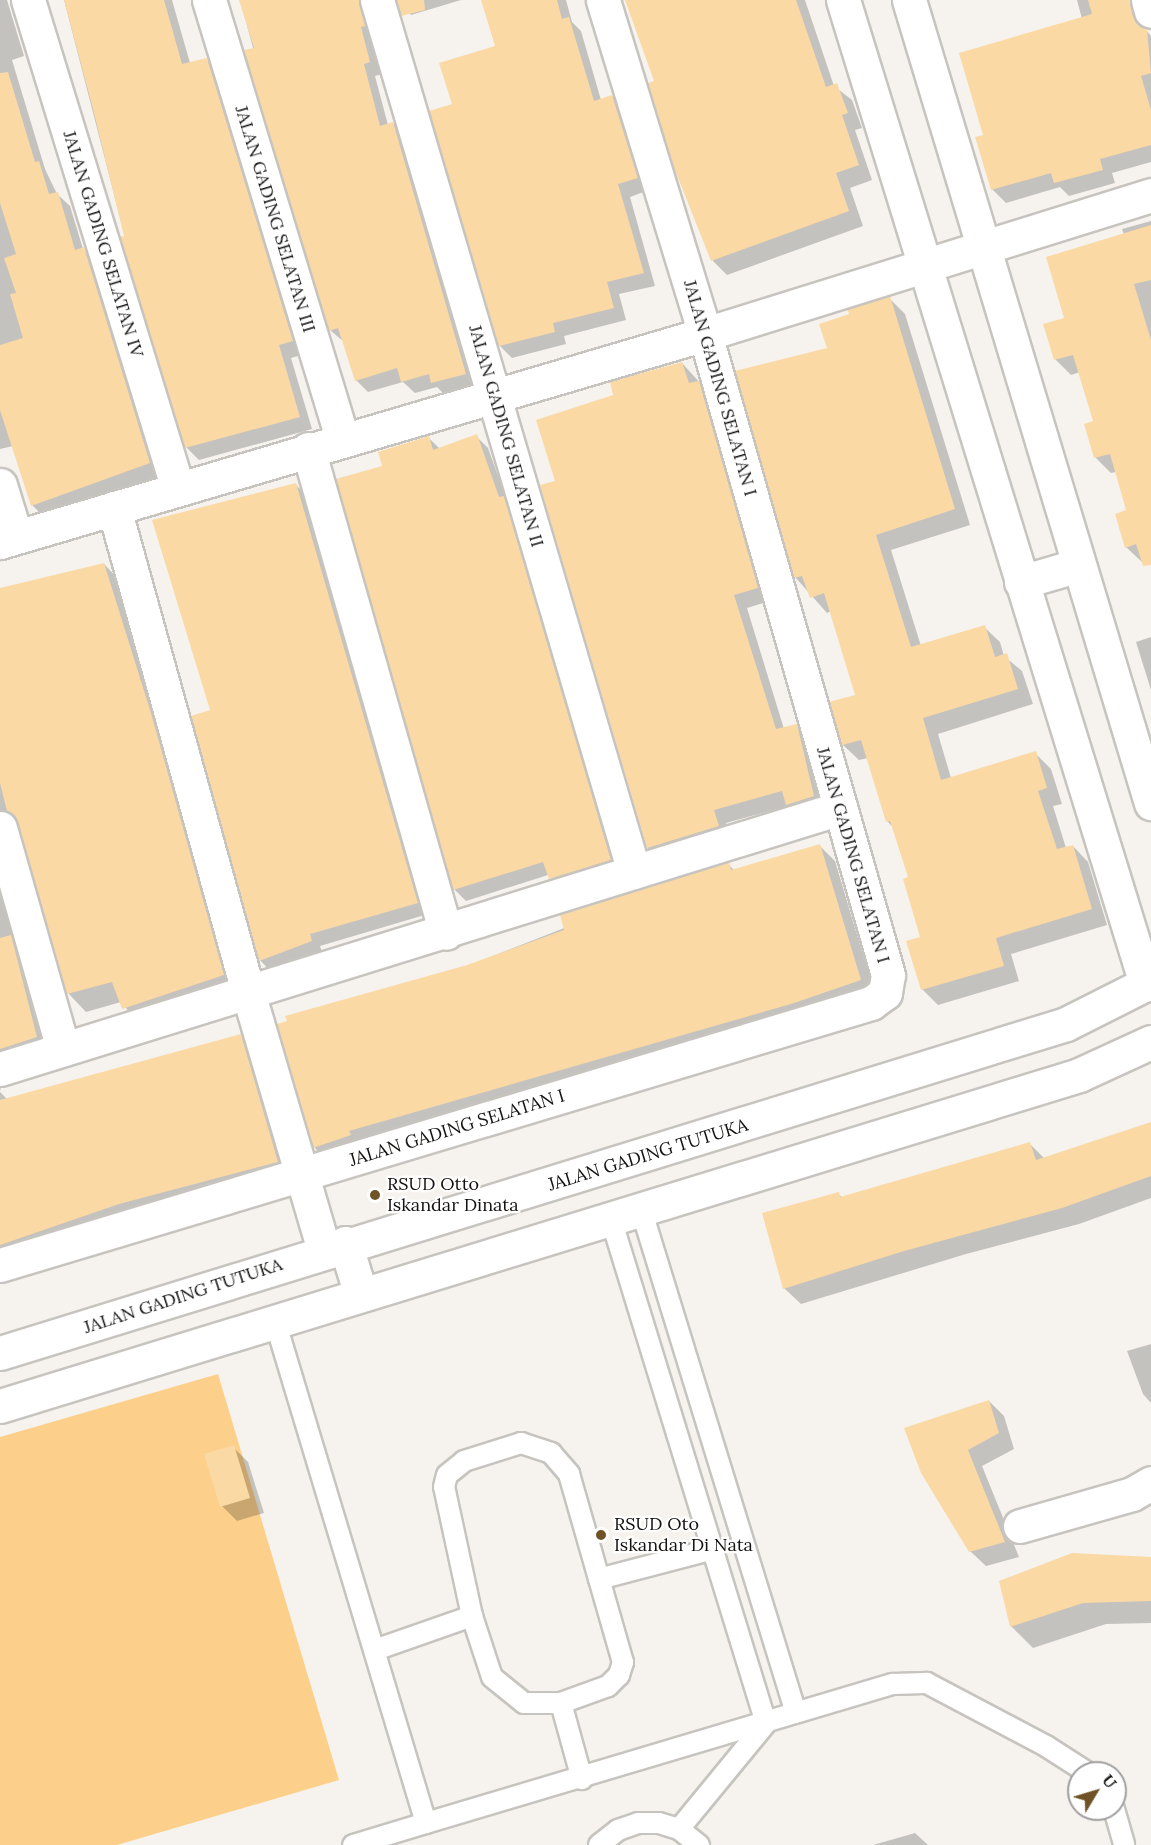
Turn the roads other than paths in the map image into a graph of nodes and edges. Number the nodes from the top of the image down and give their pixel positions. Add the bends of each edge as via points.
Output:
1 (28, 0) edge
2 (209, 0) edge
3 (377, 0) edge
4 (603, 0) edge
5 (843, 0) edge
6 (909, 0) edge
7 (1148, 0) edge
8 (1151, 11) edge
9 (1151, 195) edge
10 (984, 245) junction
11 (925, 263) junction
12 (705, 334) junction
13 (493, 394) junction
14 (342, 439) junction
15 (308, 449) junction
16 (0, 485) edge
17 (178, 489) junction
18 (114, 508) junction
19 (8, 540) edge
20 (1079, 565) junction
21 (1021, 582) junction
22 (1151, 803) edge
23 (840, 808) junction
24 (0, 828) edge
25 (634, 872) junction
26 (446, 933) junction
27 (1148, 982) edge
28 (248, 992) junction
29 (1151, 1042) edge
30 (63, 1049) junction
31 (0, 1069) edge
32 (303, 1174) junction
33 (626, 1214) junction
34 (335, 1247) junction
35 (0, 1265) edge
36 (361, 1295) junction
37 (275, 1322) junction
38 (0, 1353) edge
39 (0, 1406) edge
40 (1151, 1483) edge
41 (1020, 1526) dead end
42 (713, 1549) junction
43 (599, 1579) junction
44 (472, 1616) junction
45 (375, 1650) junction
46 (561, 1703) junction
47 (796, 1713) junction
48 (766, 1723) junction
49 (1069, 1761) edge
50 (582, 1779) junction
51 (1117, 1821) edge
52 (426, 1823) junction
53 (679, 1829) junction
54 (353, 1845) edge
55 (599, 1845) edge
56 (699, 1845) edge
57 (1124, 1845) edge

1 - 17 street, JALAN GADING SELATAN IV
2 - 14 street, JALAN GADING SELATAN III
3 - 13 street, JALAN GADING SELATAN II
4 - 12 street, JALAN GADING SELATAN I
5 - 11 street
6 - 10 street
7 - 8 street
9 - 10 street
10 - 11 street
10 - 20 street
11 - 12 street
11 - 21 street
12 - 13 street
12 - 23 street, JALAN GADING SELATAN I
13 - 14 street
13 - 25 street, JALAN GADING SELATAN II
14 - 15 street
15 - 17 street
15 - 26 street
16 - 19 street
17 - 18 street
18 - 19 street
18 - 28 street
20 - 21 street
20 - 22 street
21 - 27 street
23 - 25 street
23 - 32 street, JALAN GADING SELATAN I via 888,975 888,988 881,998
24 - 30 street
25 - 26 street
26 - 28 street
27 - 34 street, JALAN GADING TUTUKA via 1066,1024 687,1144
28 - 30 street
28 - 32 street
29 - 33 street via 1078,1075
30 - 31 street
32 - 34 street
32 - 35 street, JALAN GADING SELATAN I
33 - 36 street
33 - 42 lane via 660,1376
33 - 47 lane
34 - 36 street
34 - 38 street, JALAN GADING TUTUKA
36 - 37 street
37 - 39 street
37 - 45 lane
40 - 41 street via 1132,1494
42 - 43 lane
42 - 48 lane
43 - 44 lane via 569,1474 551,1453 521,1443 464,1461 447,1475 444,1487
43 - 46 lane via 623,1662 619,1675 608,1686
44 - 45 lane
44 - 46 lane via 492,1677 508,1694 524,1703
45 - 52 lane
46 - 50 lane
47 - 48 lane
47 - 49 lane via 893,1684 927,1683
48 - 50 lane
48 - 53 lane
50 - 52 lane
51 - 57 lane
52 - 54 lane
53 - 55 lane via 660,1822 638,1823 618,1830
53 - 56 lane

